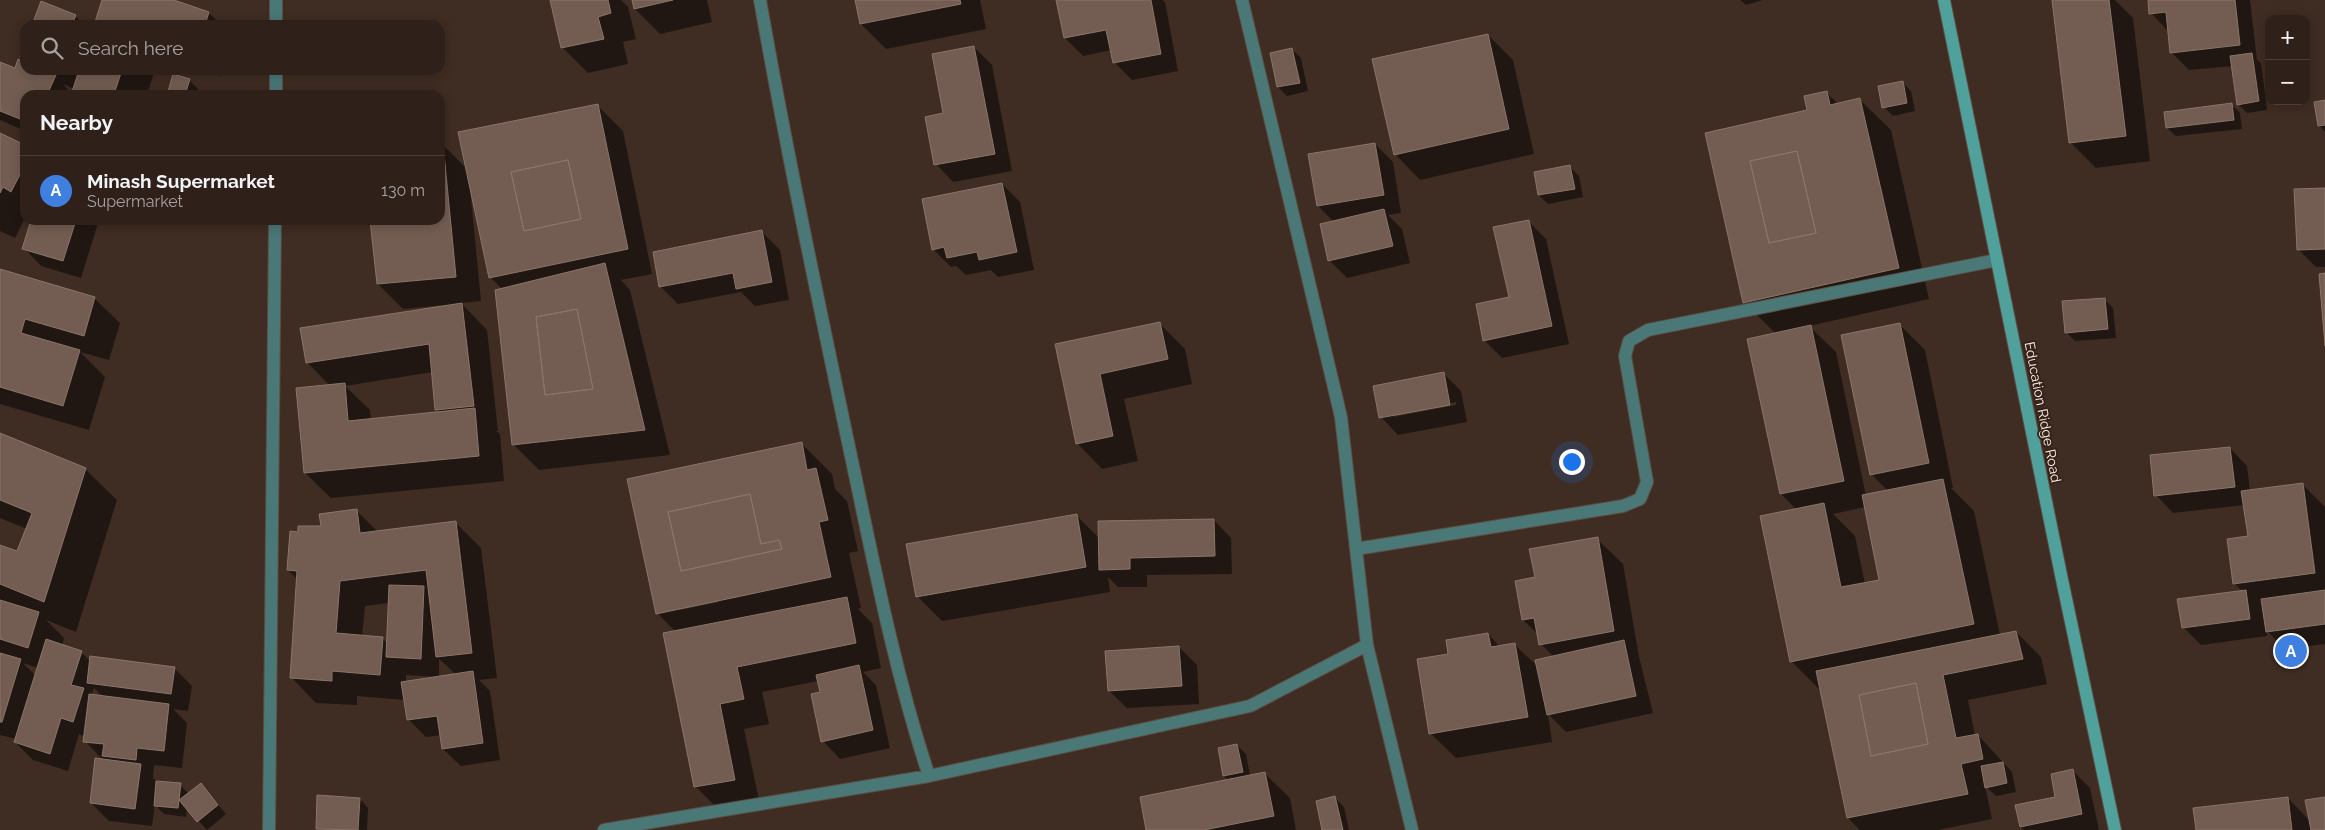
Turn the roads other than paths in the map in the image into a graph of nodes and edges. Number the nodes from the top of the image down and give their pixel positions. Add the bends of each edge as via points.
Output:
1 (276, 0) edge
2 (760, 0) edge
3 (1242, 0) edge
4 (1944, 0) edge
5 (276, 20) edge
6 (276, 75) edge
7 (276, 90) edge
8 (275, 225) edge
9 (1997, 260) junction
10 (1356, 548) junction
11 (1367, 645) junction
12 (929, 776) junction
13 (269, 830) edge
14 (604, 830) edge
15 (1412, 830) edge
16 (2115, 830) edge

1 - 5 street
2 - 12 street via 807,248 882,602 910,717
3 - 10 street via 1341,417
4 - 9 main road, Education Ridge Road
6 - 7 street
8 - 13 street
9 - 10 street via 1648,330 1629,341 1625,356 1647,482 1640,499 1623,506
9 - 16 main road, Education Ridge Road
10 - 11 street
11 - 12 street via 1250,706
11 - 15 street
12 - 14 street

